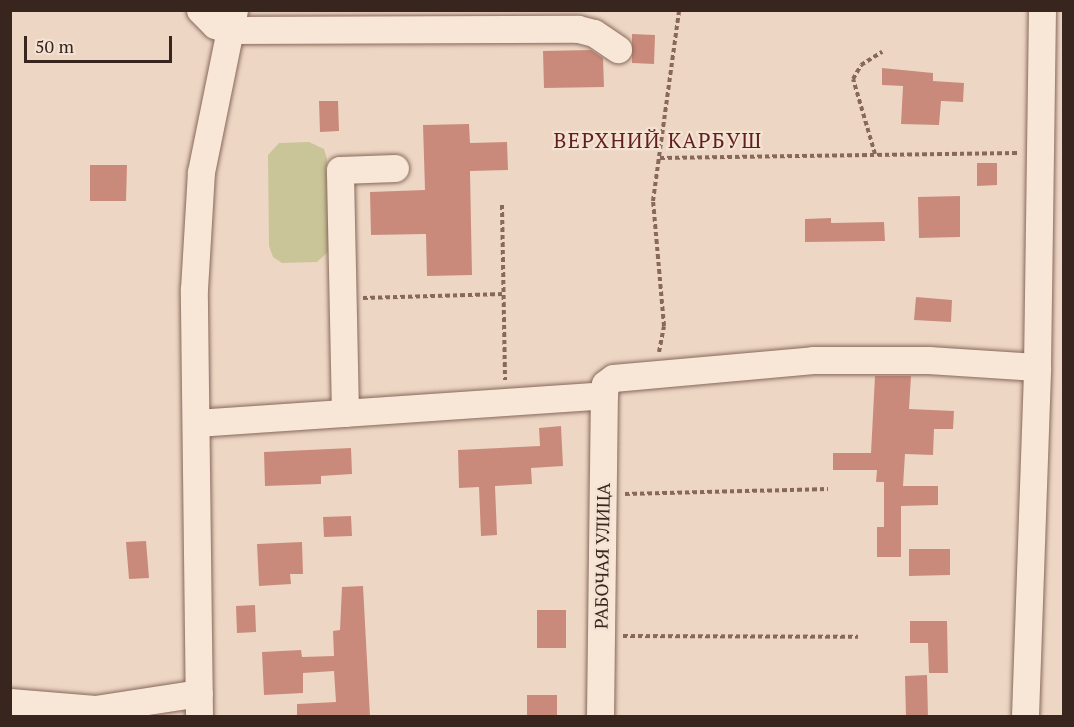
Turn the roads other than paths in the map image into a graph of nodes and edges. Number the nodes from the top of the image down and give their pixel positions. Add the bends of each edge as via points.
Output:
1 (200, 10) edge
2 (1042, 10) edge
3 (231, 20) edge
4 (618, 49) dead end
5 (395, 168) dead end
6 (1037, 367) junction
7 (604, 394) junction
8 (345, 413) junction
9 (196, 423) junction
10 (10, 702) edge
11 (199, 705) edge
12 (600, 717) edge
13 (1025, 717) edge

1 - 3 street via 215,25
2 - 6 street
3 - 4 street via 578,29 594,33
3 - 9 street via 201,172 194,289
5 - 8 street via 340,170
6 - 7 street via 928,360 813,360 613,378 605,384
6 - 13 street
7 - 8 street
7 - 12 street, РАБОЧАЯ УЛИЦА
8 - 9 street
9 - 11 street
10 - 11 street via 95,709

